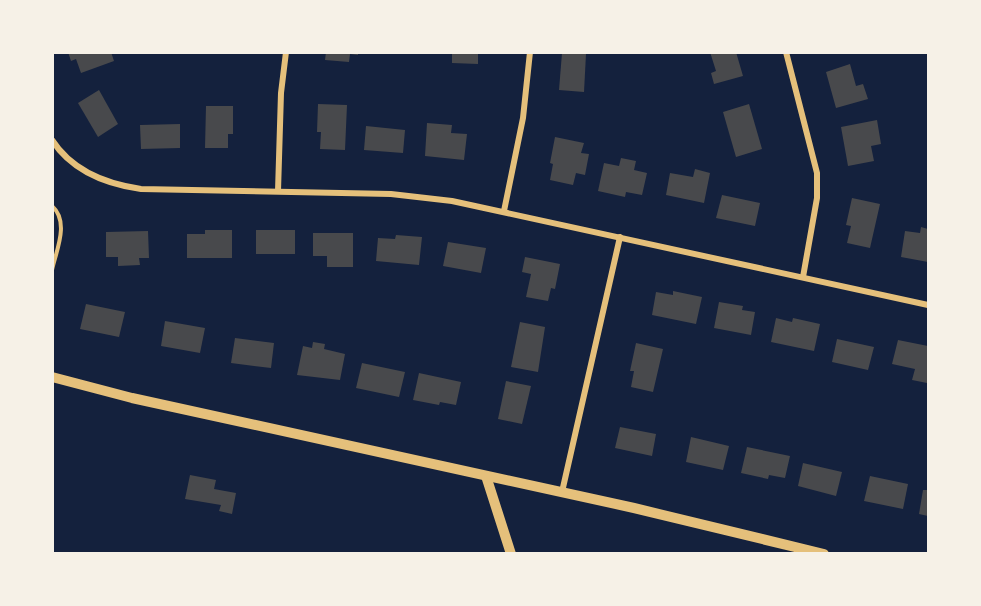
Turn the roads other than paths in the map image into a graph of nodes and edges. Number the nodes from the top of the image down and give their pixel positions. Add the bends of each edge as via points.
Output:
1 (286, 52) edge
2 (530, 52) edge
3 (786, 52) edge
4 (52, 140) edge
5 (278, 191) junction
6 (52, 206) edge
7 (504, 211) junction
8 (620, 237) junction
9 (52, 270) edge
10 (803, 278) junction
11 (928, 305) edge
12 (52, 377) edge
13 (486, 476) junction
14 (562, 492) junction
15 (511, 554) edge
16 (824, 554) edge

1 - 5 street
2 - 7 street via 525,107
3 - 10 street via 817,173 817,198
4 - 5 street via 85,172 119,186
5 - 7 street via 391,194
6 - 9 lane via 62,223
7 - 8 street
8 - 10 street
8 - 14 street
10 - 11 street
12 - 13 main road via 132,399
13 - 14 main road
13 - 15 main road
14 - 16 main road

